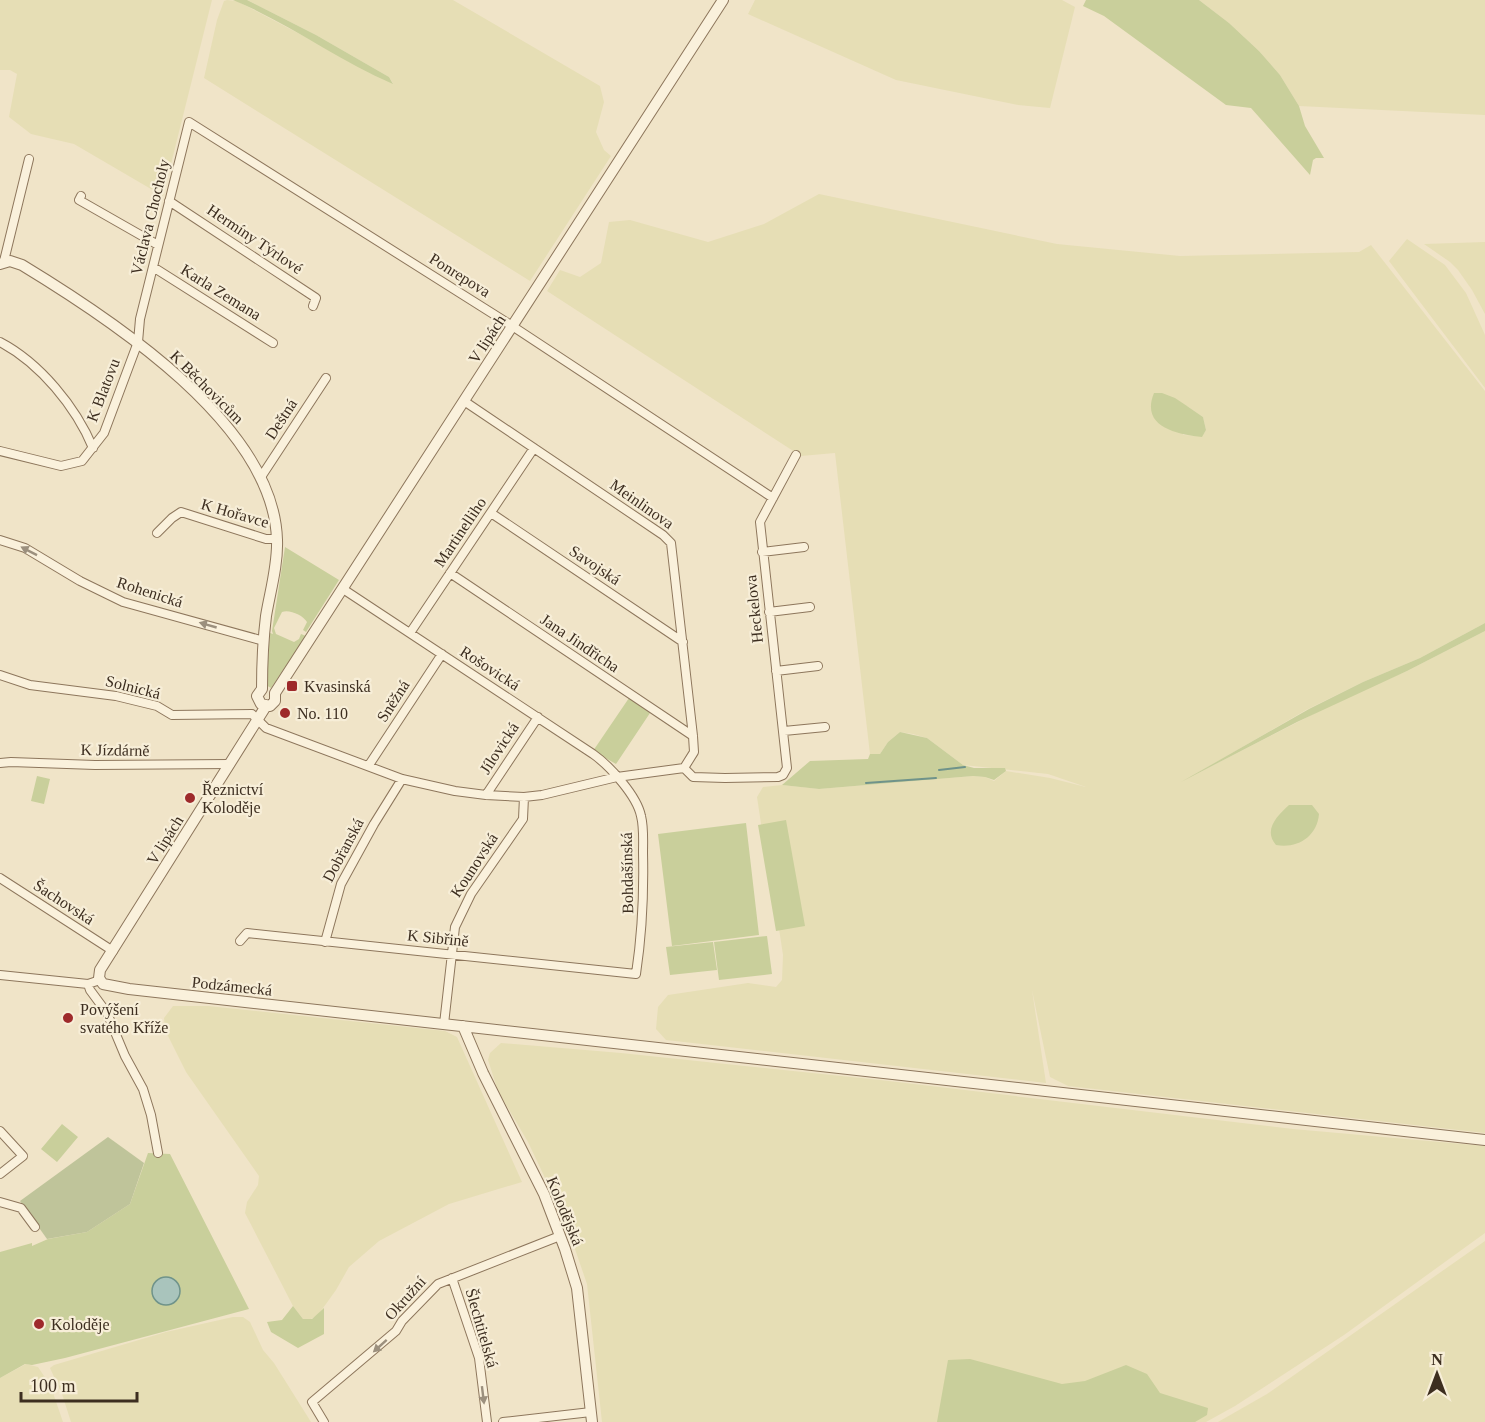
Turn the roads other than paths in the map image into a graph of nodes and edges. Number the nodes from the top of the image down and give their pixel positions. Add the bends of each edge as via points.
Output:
1 (723, 0) edge
2 (189, 122) joint
3 (29, 159) dead end
4 (81, 196) dead end
5 (170, 201) junction
6 (158, 245) junction
7 (1, 260) edge
8 (153, 267) junction
9 (313, 306) dead end
10 (513, 327) junction
11 (0, 342) edge
12 (138, 342) junction
13 (273, 343) dead end
14 (326, 378) dead end
15 (464, 401) junction
16 (93, 448) junction
17 (534, 448) junction
18 (0, 451) edge
19 (796, 455) dead end
20 (261, 477) junction
21 (773, 498) junction
22 (491, 513) junction
23 (157, 533) dead end
24 (277, 539) junction
25 (0, 540) edge
26 (804, 547) dead end
27 (762, 552) junction
28 (450, 573) junction
29 (343, 589) junction
30 (810, 607) dead end
31 (769, 612) junction
32 (411, 633) junction
33 (264, 641) junction
34 (683, 642) junction
35 (442, 654) junction
36 (818, 666) dead end
37 (776, 671) junction
38 (0, 675) edge
39 (262, 689) junction
40 (275, 693) junction
41 (263, 705) junction
42 (538, 717) junction
43 (259, 718) junction
44 (825, 727) dead end
45 (784, 731) junction
46 (693, 736) junction
47 (0, 763) edge
48 (230, 764) junction
49 (369, 765) junction
50 (684, 768) junction
51 (617, 777) junction
52 (402, 779) junction
53 (486, 795) junction
54 (524, 797) junction
55 (0, 878) edge
56 (240, 941) dead end
57 (325, 942) junction
58 (113, 951) junction
59 (451, 955) junction
60 (636, 974) joint
61 (0, 975) edge
62 (100, 980) junction
63 (88, 984) junction
64 (444, 1024) junction
65 (463, 1026) junction
66 (0, 1131) edge
67 (1485, 1140) edge
68 (158, 1153) dead end
69 (0, 1174) edge
70 (0, 1202) edge
71 (35, 1227) dead end
72 (560, 1236) junction
73 (452, 1278) junction
74 (591, 1417) edge
75 (324, 1422) edge
76 (486, 1422) edge
77 (503, 1422) edge

1 - 10 street, V lipách
2 - 5 street, Václava Chocholy
2 - 10 street, Ponrepova
3 - 7 street
4 - 6 street via 79,200
5 - 6 street, Václava Chocholy
5 - 9 street, Hermíny Týrlové via 316,298
6 - 8 street, Václava Chocholy
7 - 12 street, K Běchovicům via 31,270
8 - 12 street, Václava Chocholy
8 - 13 street, Karla Zemana
10 - 15 street, V lipách
10 - 21 street, Ponrepova
11 - 16 street via 47,377
12 - 16 street, K Blatovu via 104,433
12 - 20 street, K Běchovicům via 205,401 234,434
14 - 20 street, Deštná
15 - 17 street, Meinlinova
15 - 29 street, V lipách
16 - 18 street via 82,461 61,466
17 - 22 street, Martinelliho
17 - 34 street, Meinlinova via 669,539
19 - 21 street, Heckelova
20 - 24 street, K Běchovicům via 274,514
21 - 27 street, Heckelova via 760,522
22 - 28 street, Martinelliho
22 - 34 street, Savojská
23 - 24 street, K Hořavce via 182,512 266,539
24 - 33 street, K Běchovicům
33 -> 25 street, Rohenická via 123,602 25,548
26 - 27 street
27 - 31 street, Heckelova
28 - 32 street, Martinelliho
28 - 46 street, Jana Jindřicha
29 - 32 street, Rošovická
29 - 40 street, V lipách
30 - 31 street
31 - 37 street, Heckelova
32 - 35 street, Rošovická
33 - 39 street, K Běchovicům
34 - 46 street, Meinlinova
35 - 42 street, Rošovická
35 - 49 street, Sněžná
36 - 37 street
37 - 45 street, Heckelova
38 - 43 street, Solnická via 30,685 116,696 157,706 172,715 243,713
39 - 40 street via 269,688
39 - 41 street via 257,696
40 - 41 street via 275,701
41 - 43 street, V lipách
42 - 51 street, Rošovická via 597,756
42 - 53 street, Jílovická
43 - 48 street, V lipách
43 - 49 street via 266,728
44 - 45 street
45 - 50 street, Heckelova via 787,768 778,777 693,777
46 - 50 street, Meinlinova via 694,752
47 - 48 street, K Jízdárně
48 - 58 street, V lipách
49 - 52 street
50 - 51 street
51 - 54 street
51 - 60 street, Bohdašínská via 641,814 642,822 643,927
52 - 53 street
52 - 57 street, Dobřanská via 344,876
53 - 54 street
54 - 59 street, Kounovská via 523,819 460,914
55 - 58 street, Šachovská
56 - 57 street, K Sibřině via 248,933
57 - 59 street, K Sibřině
58 - 62 street, V lipách via 100,970
59 - 60 street, K Sibřině
59 - 64 street, Kounovská
61 - 63 street
62 - 63 street
62 - 64 street, Podzámecká via 129,989
63 - 68 street via 107,1013 143,1089
64 - 65 street, Podzámecká
65 - 67 street, Podzámecká
65 - 72 street, Kolodějská via 544,1194
66 - 69 street via 24,1156
70 - 71 street via 21,1208
72 - 73 street, Okružní
72 - 74 street, Kolodějská via 577,1288
73 -> 75 street, Okružní via 438,1284 396,1331 312,1402
73 -> 76 street, Šlechtitelská via 479,1358
74 - 77 street

